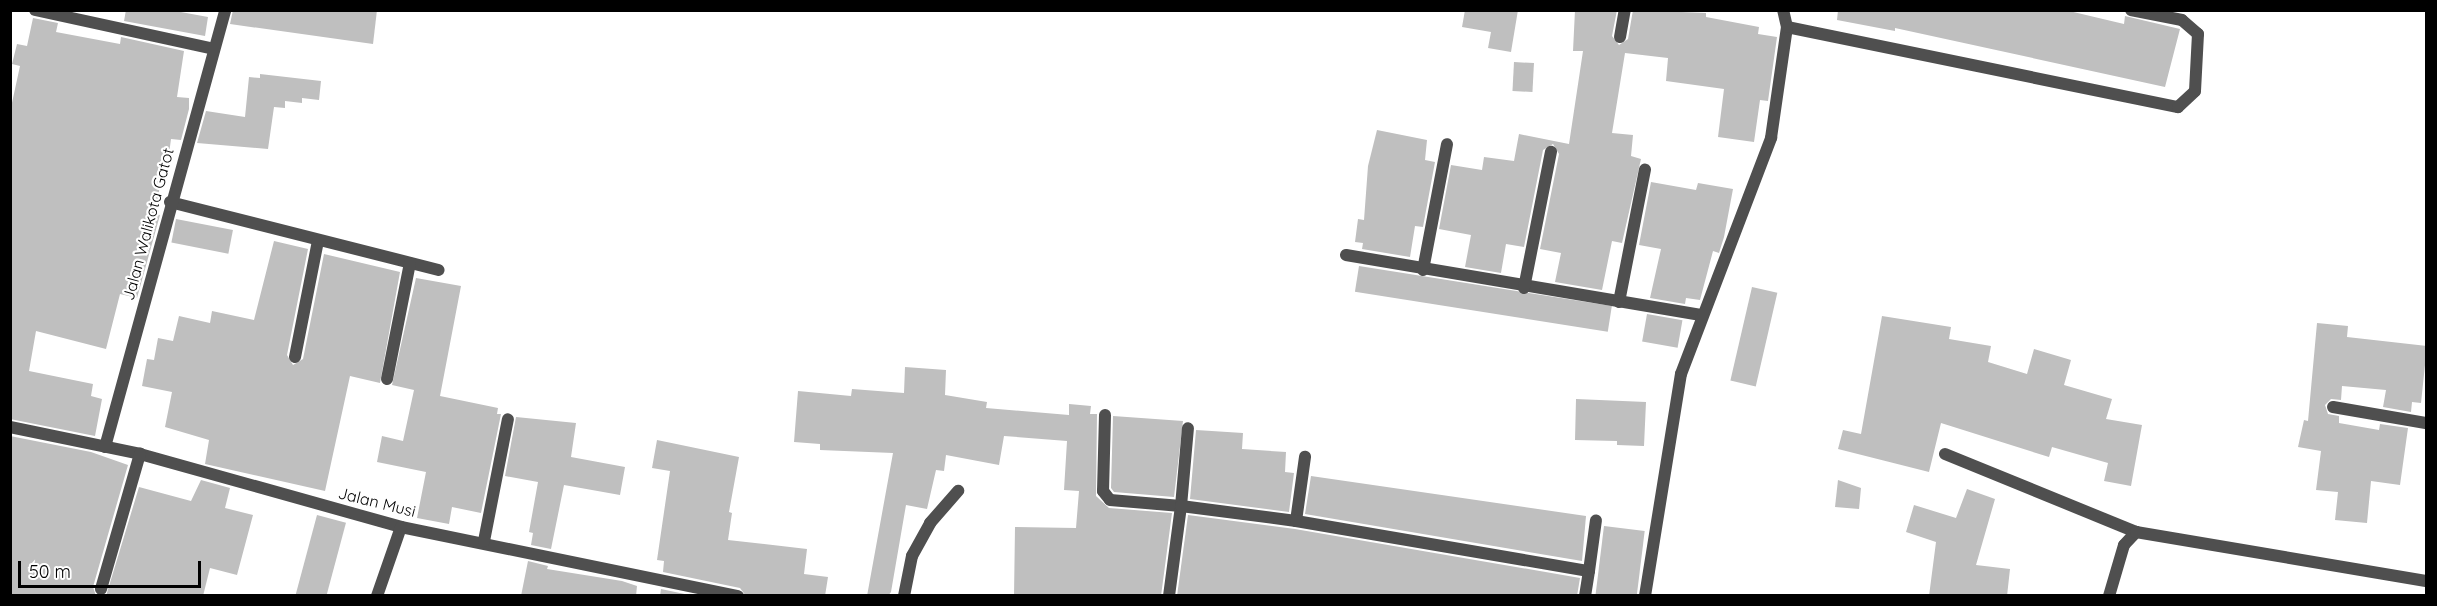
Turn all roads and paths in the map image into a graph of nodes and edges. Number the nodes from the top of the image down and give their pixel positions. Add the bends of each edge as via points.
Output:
1 (35, 10) edge
2 (225, 10) edge
3 (1625, 10) edge
4 (1783, 10) edge
5 (2132, 10) edge
6 (1787, 27) junction
7 (1620, 37) dead end
8 (214, 49) junction
9 (1447, 144) dead end
10 (1551, 152) dead end
11 (1645, 170) dead end
12 (170, 202) junction
13 (318, 241) junction
14 (1346, 255) dead end
15 (410, 263) junction
16 (439, 270) dead end
17 (1423, 270) junction
18 (1524, 288) junction
19 (1619, 302) junction
20 (1701, 315) junction
21 (295, 357) dead end
22 (387, 379) dead end
23 (2333, 407) dead end
24 (1105, 415) dead end
25 (508, 419) dead end
26 (2427, 423) edge
27 (10, 427) edge
28 (1188, 428) dead end
29 (105, 447) junction
30 (140, 454) junction
31 (1945, 454) dead end
32 (1305, 457) dead end
33 (958, 491) dead end
34 (1181, 506) junction
35 (1596, 520) dead end
36 (1296, 521) junction
37 (401, 527) junction
38 (2136, 532) junction
39 (484, 541) junction
40 (1588, 571) junction
41 (2427, 581) edge
42 (101, 589) dead end
43 (377, 596) edge
44 (738, 596) edge
45 (904, 596) edge
46 (1169, 596) edge
47 (1585, 596) edge
48 (1645, 596) edge
49 (2109, 596) edge

1 - 8 street
2 - 8 street, Jalan Walikota Gatot
3 - 7 street
4 - 6 street
5 - 6 street via 2182,20 2198,34 2195,92 2178,107
6 - 20 street via 1771,138
8 - 12 street, Jalan Walikota Gatot
9 - 17 street
10 - 18 street
11 - 19 street
12 - 13 street
12 - 29 street, Jalan Walikota Gatot
13 - 15 street
13 - 21 street
14 - 17 street
15 - 16 street
15 - 22 street
17 - 18 street
18 - 19 street
19 - 20 street
20 - 48 street via 1681,374
23 - 26 street
24 - 34 street via 1104,496 1110,500
25 - 39 street
27 - 29 street, Jalan Musi
28 - 34 street
29 - 30 street, Jalan Musi
30 - 37 street, Jalan Musi
30 - 42 street
31 - 38 street
32 - 36 street
33 - 45 street via 930,524 912,556
34 - 36 street
34 - 46 street
35 - 40 street
36 - 40 street
37 - 39 street, Jalan Musi
37 - 43 street
38 - 41 street
38 - 49 street via 2124,545
39 - 44 street, Jalan Musi
40 - 47 street

